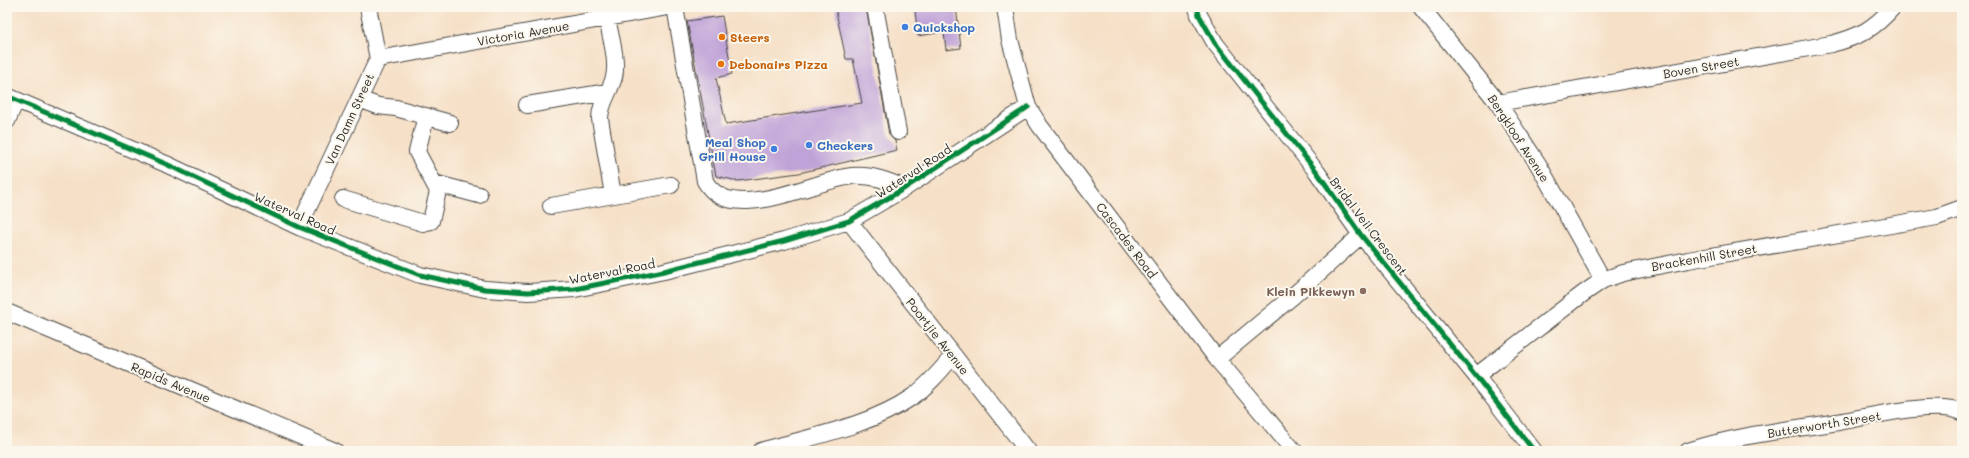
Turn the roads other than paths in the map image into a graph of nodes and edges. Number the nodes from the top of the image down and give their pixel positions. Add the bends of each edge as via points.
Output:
1 (368, 7) edge
2 (668, 7) edge
3 (675, 7) edge
4 (875, 7) edge
5 (1005, 7) edge
6 (1197, 7) edge
7 (1421, 7) edge
8 (1893, 7) edge
9 (643, 9) edge
10 (607, 18) junction
11 (378, 59) junction
12 (608, 92) junction
13 (11, 98) edge
14 (359, 99) junction
15 (1498, 102) junction
16 (527, 106) dead end
17 (1028, 107) junction
18 (426, 116) junction
19 (7, 120) edge
20 (450, 123) dead end
21 (898, 132) dead end
22 (434, 182) junction
23 (671, 185) dead end
24 (905, 188) junction
25 (479, 195) dead end
26 (613, 195) junction
27 (343, 198) dead end
28 (551, 206) dead end
29 (1962, 208) edge
30 (849, 221) junction
31 (299, 227) junction
32 (1361, 235) junction
33 (1603, 280) junction
34 (7, 312) edge
35 (953, 356) junction
36 (1217, 359) junction
37 (1476, 376) junction
38 (1962, 412) edge
39 (334, 451) edge
40 (761, 451) edge
41 (1028, 451) edge
42 (1294, 451) edge
43 (1534, 451) edge
44 (1688, 451) edge

1 - 11 street, Van Damn Street
2 - 9 street, Victoria Avenue
3 - 24 street via 709,188 723,198 734,201 768,199 826,181 852,176 883,179
4 - 21 street
5 - 17 street, Cascades Road via 1010,40
6 - 32 street, Bridal Veil Crescent via 1215,43 1317,172
7 - 15 street, Bergkloof Avenue
8 - 15 street, Boven Street via 1880,23 1836,43
9 - 10 street, Victoria Avenue
10 - 11 street, Victoria Avenue
10 - 12 street via 615,67
11 - 14 street, Van Damn Street
12 - 16 street
12 - 26 street via 602,104 600,119
13 - 19 street
13 - 31 street, Waterval Road via 166,164
14 - 18 street via 378,106
14 - 31 street, Van Damn Street
15 - 33 street, Bergkloof Avenue via 1538,164
17 - 24 street, Waterval Road
17 - 36 street, Cascades Road
18 - 20 street
18 - 22 street via 417,152
22 - 25 street
22 - 27 street via 438,198 433,218 428,223
23 - 26 street
24 - 30 street, Waterval Road
26 - 28 street
29 - 33 street, Brackenhill Street via 1937,217 1688,260 1623,273
30 - 31 street, Waterval Road via 784,241 664,271 575,290 528,292 484,289 420,275
30 - 35 street, Poortjie Avenue
32 - 36 street
32 - 37 street, Bridal Veil Crescent
33 - 37 street, Brackenhill Street
34 - 39 street, Rapids Avenue
35 - 40 street via 913,397 886,412
35 - 41 street, Poortjie Avenue
36 - 42 street, Cascades Road
37 - 43 street, Bridal Veil Crescent
38 - 44 street, Butterworth Street via 1940,408 1910,410 1756,434

